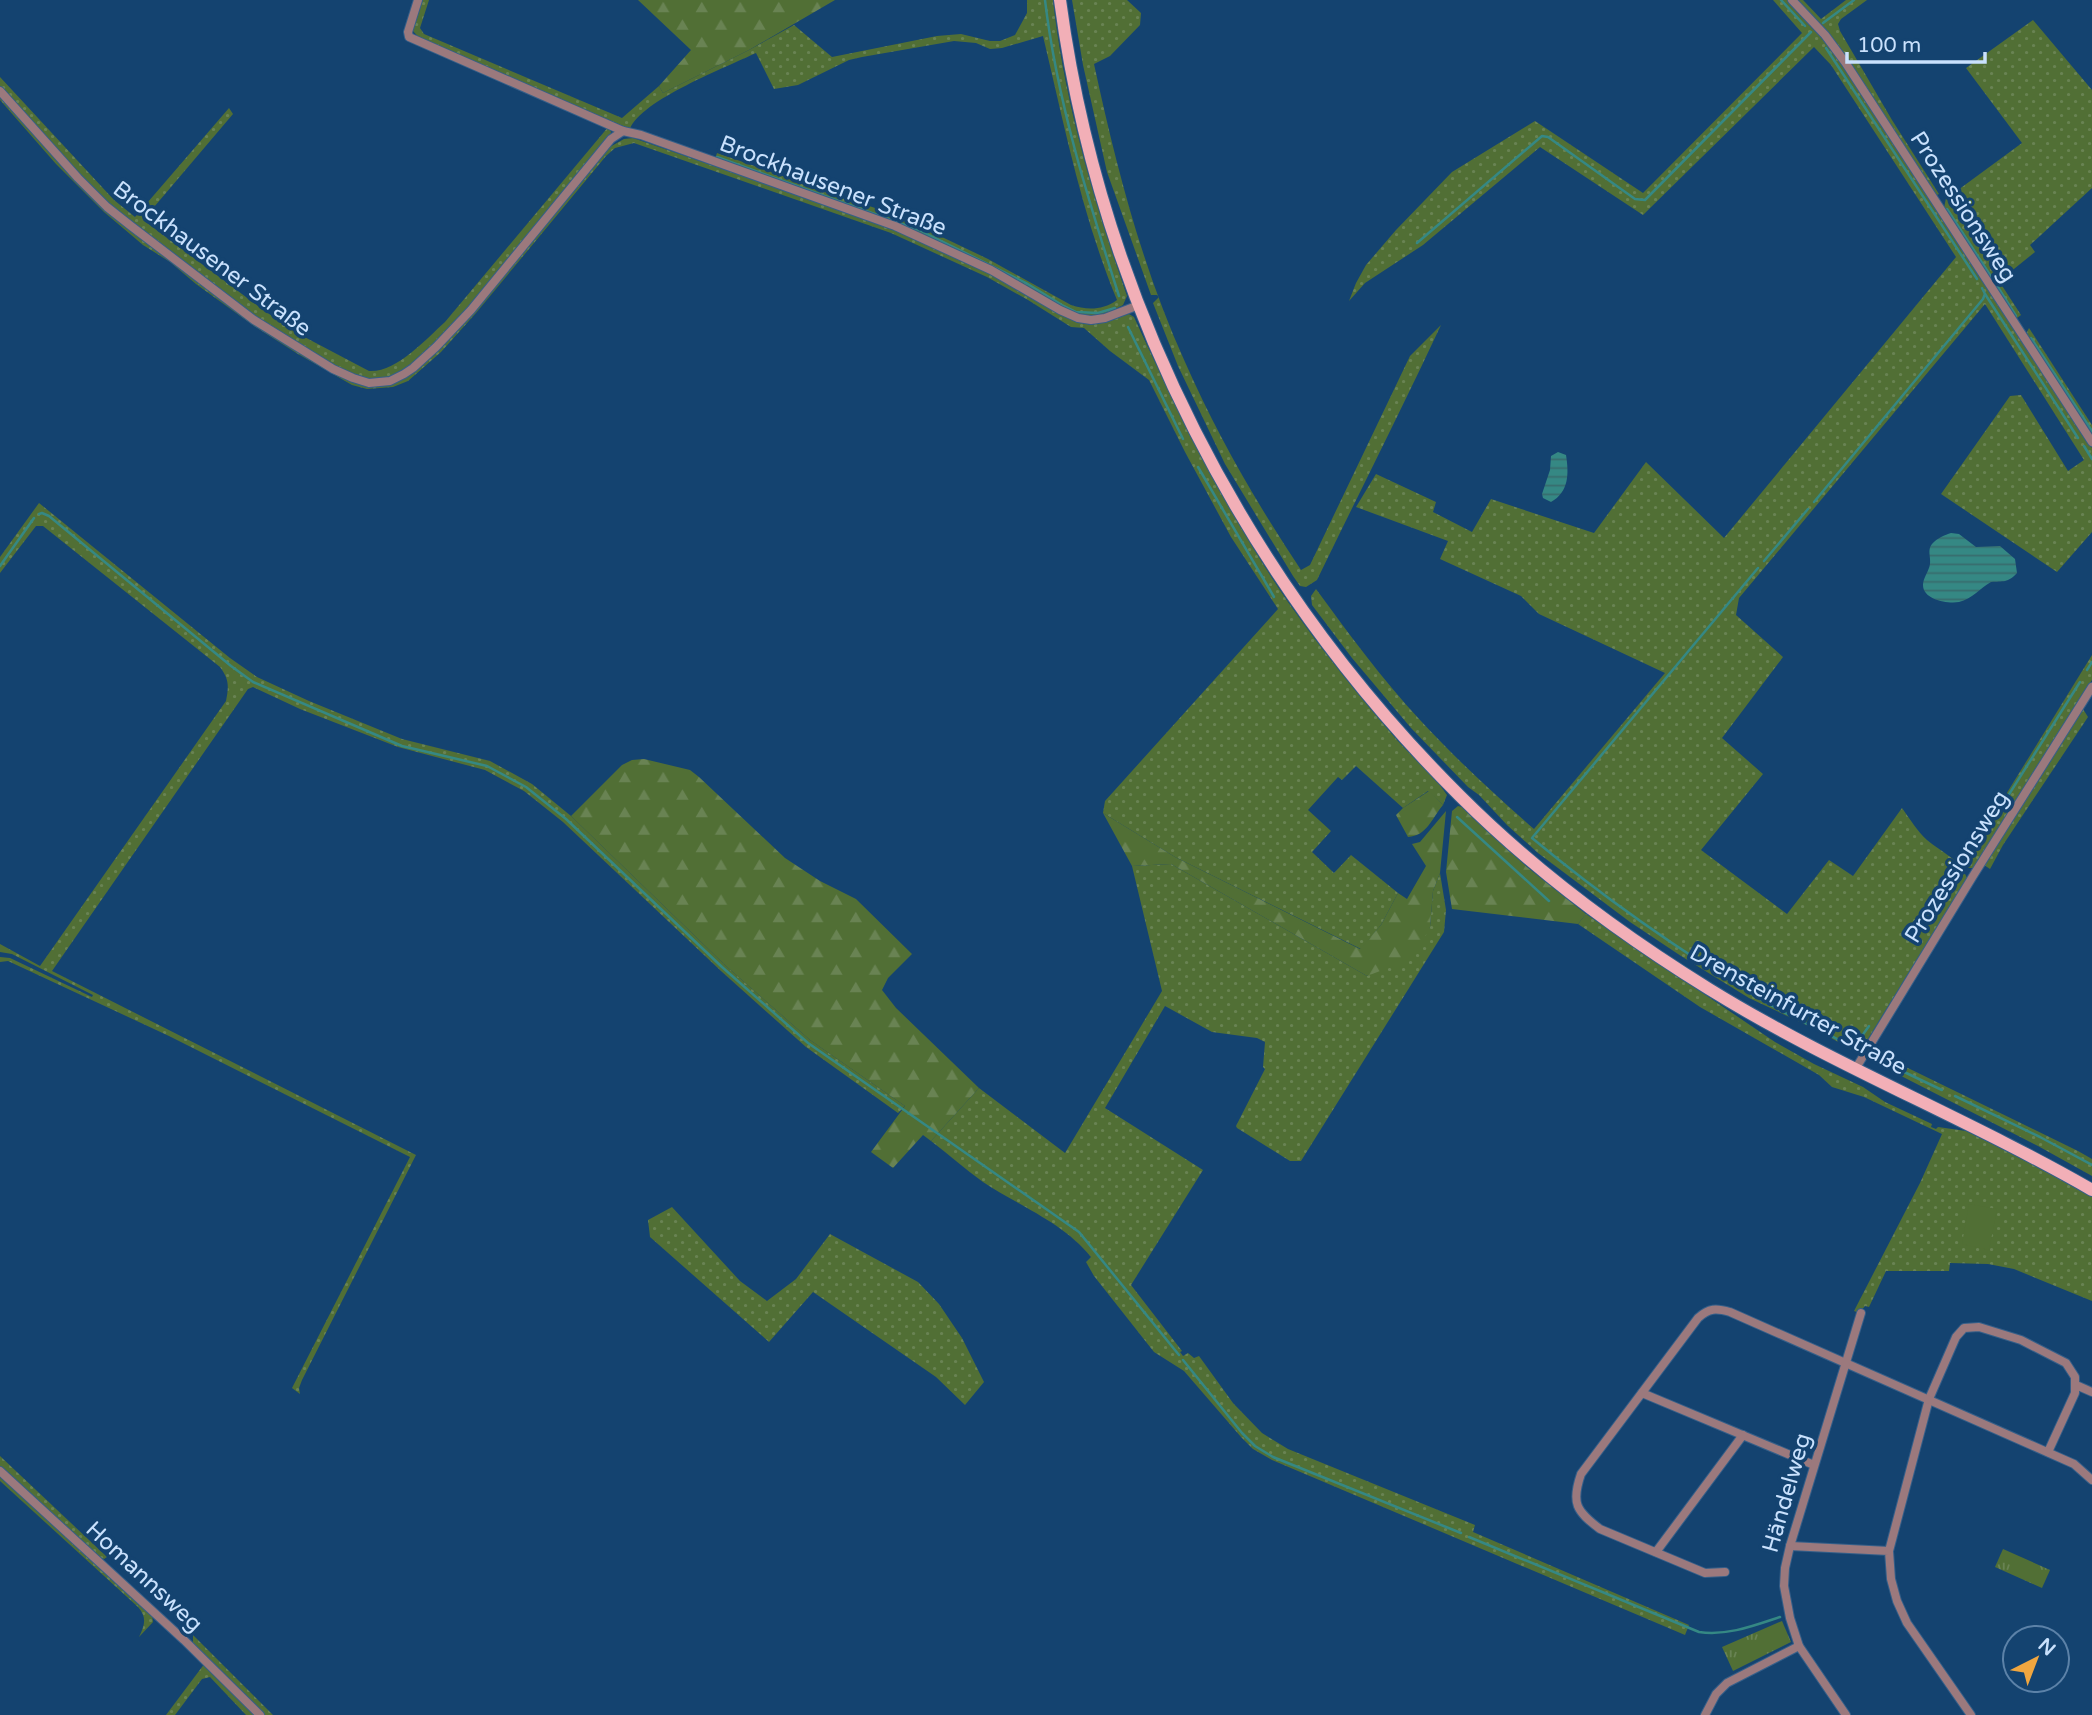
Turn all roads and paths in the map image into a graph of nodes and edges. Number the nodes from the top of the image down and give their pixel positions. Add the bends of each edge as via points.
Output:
1 (418, 0) edge
2 (1060, 0) edge
3 (1792, 0) edge
4 (0, 91) edge
5 (623, 131) junction
6 (1139, 305) junction
7 (2092, 442) edge
8 (2092, 687) edge
9 (1856, 1068) junction
10 (2092, 1190) edge
11 (1861, 1313) dead end
12 (1846, 1362) junction
13 (2076, 1385) junction
14 (2092, 1392) edge
15 (1642, 1393) junction
16 (1929, 1399) junction
17 (1743, 1436) junction
18 (2048, 1451) junction
19 (1814, 1465) junction
20 (0, 1471) edge
21 (2092, 1480) edge
22 (1790, 1546) junction
23 (1889, 1551) junction
24 (1656, 1552) junction
25 (1725, 1572) dead end
26 (1799, 1646) junction
27 (260, 1715) edge
28 (1704, 1715) edge
29 (1846, 1715) edge
30 (1971, 1715) edge

1 - 5 street, Brockhausener Straße via 409,37
2 - 6 main road, Drensteinfurter Straße via 1096,176
3 - 7 street, Prozessionsweg via 1845,62
4 - 5 street, Brockhausener Straße via 123,220 254,320 333,369 369,383 404,374 436,347 611,139
5 - 6 street, Brockhausener Straße via 895,226 991,270 1078,318 1105,318
6 - 9 main road, Drensteinfurter Straße via 1190,421 1252,534 1327,645 1421,755 1513,845 1623,932 1743,1009
8 - 9 street, Prozessionsweg
9 - 10 main road, Drensteinfurter Straße
11 - 12 street, Händelweg
12 - 15 street via 1718,1308 1698,1318
12 - 16 street
12 - 19 street, Händelweg
13 - 14 street
13 - 16 street via 2066,1363 2021,1340 1979,1327 1964,1328
13 - 18 street
15 - 17 street
15 - 24 street via 1581,1474 1574,1493 1578,1508 1600,1529
16 - 18 street
16 - 23 street
17 - 19 street
17 - 24 street
18 - 21 street
19 - 22 street, Händelweg
20 - 27 street, Homannsweg
22 - 23 street
22 - 26 street, Händelweg via 1784,1586
23 - 30 street via 1891,1579 1907,1623
24 - 25 street via 1705,1573
26 - 28 street via 1727,1683
26 - 29 street, Händelweg

